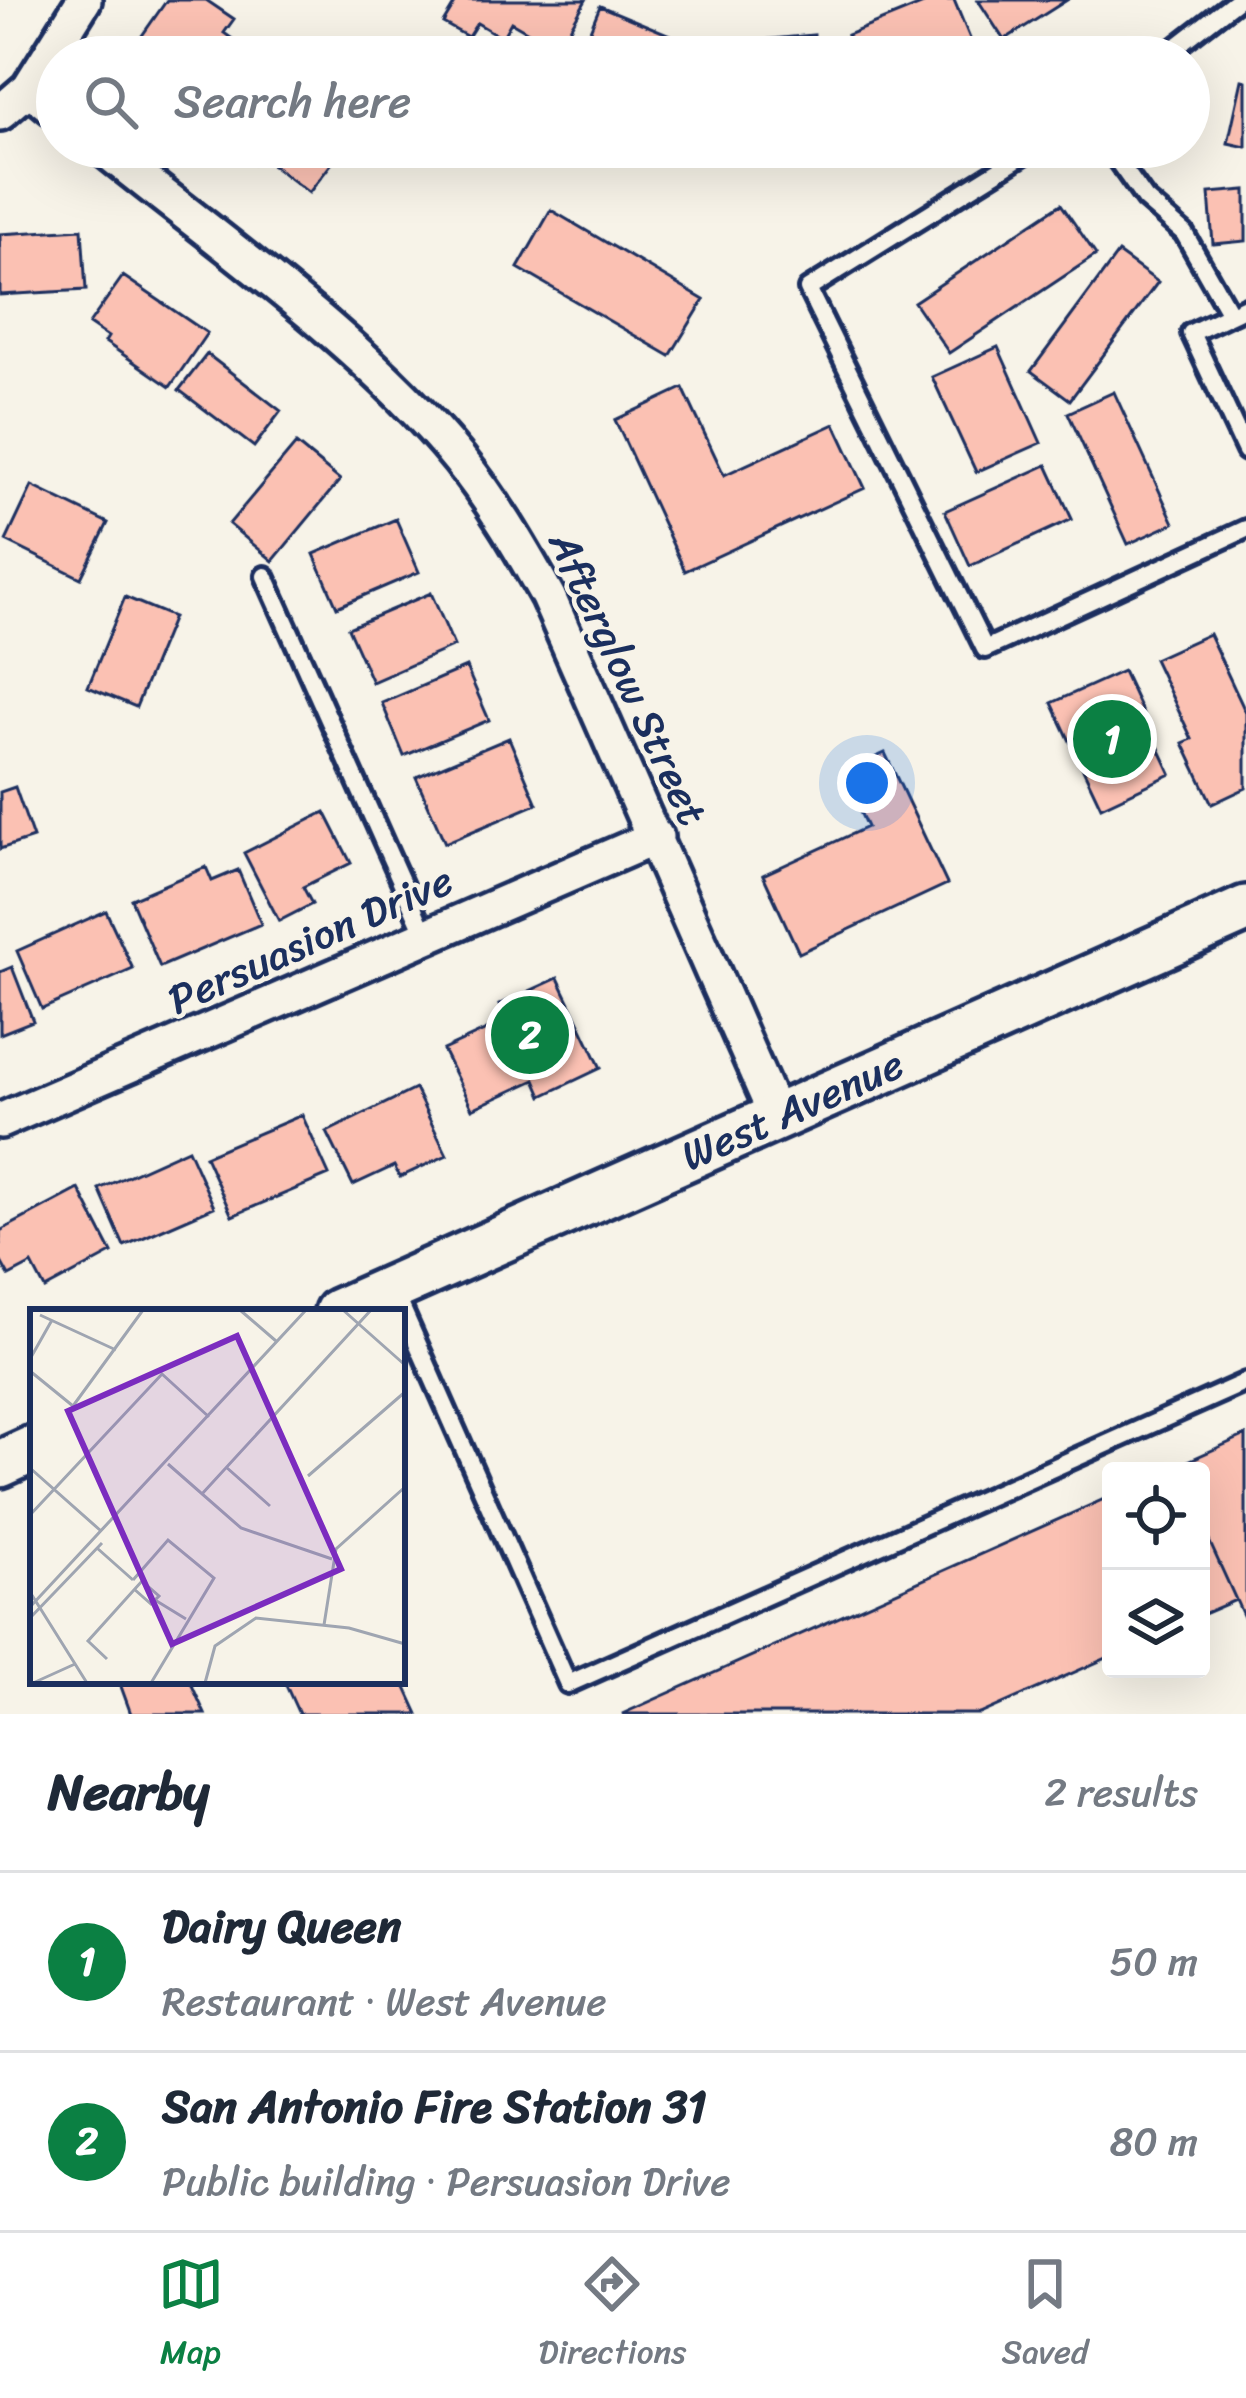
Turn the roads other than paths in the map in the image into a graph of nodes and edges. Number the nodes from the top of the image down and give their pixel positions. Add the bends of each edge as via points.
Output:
1 (84, 0) edge
2 (1238, 0) edge
3 (62, 36) edge
4 (1191, 36) edge
5 (36, 77) edge
6 (29, 88) junction
7 (36, 94) edge
8 (0, 113) edge
9 (128, 168) edge
10 (1002, 168) edge
11 (1123, 168) edge
12 (1238, 311) edge
13 (1246, 451) edge
14 (1246, 529) edge
15 (265, 577) dead end
16 (656, 837) junction
17 (1246, 909) edge
18 (426, 937) junction
19 (776, 1116) junction
20 (0, 1121) edge
21 (393, 1288) junction
22 (345, 1309) edge
23 (402, 1309) edge
24 (405, 1315) edge
25 (1246, 1382) edge
26 (30, 1450) edge
27 (0, 1464) edge

1 - 3 street
2 - 4 lane
5 - 6 street
6 - 7 street
6 - 8 street
9 - 16 street, Afterglow Street via 348,347 459,459 548,597
10 - 14 lane via 808,289 985,649
11 - 12 lane via 1184,233
12 - 13 lane via 1191,332
15 - 18 lane
16 - 18 street, Persuasion Drive
16 - 19 street, Afterglow Street
17 - 19 main road, West Avenue
18 - 20 street, Persuasion Drive
19 - 21 main road, West Avenue
21 - 22 main road, West Avenue
21 - 23 lane
24 - 25 lane via 568,1684
26 - 27 main road

